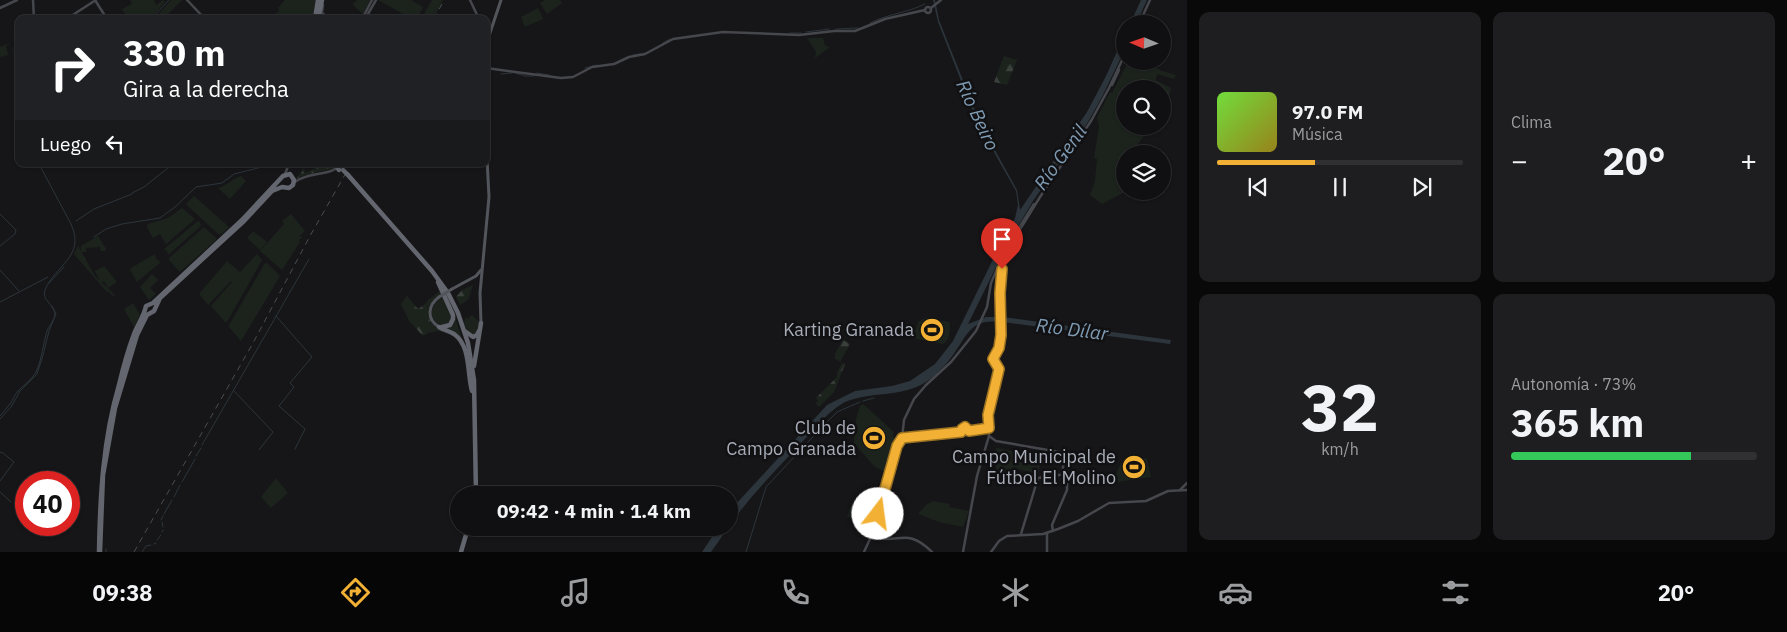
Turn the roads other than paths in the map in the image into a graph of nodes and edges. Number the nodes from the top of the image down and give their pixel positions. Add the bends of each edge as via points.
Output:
1 (17, 0) edge
2 (33, 0) edge
3 (96, 0) edge
4 (187, 0) edge
5 (374, 0) edge
6 (470, 0) edge
7 (501, 0) edge
8 (941, 0) edge
9 (1150, 0) edge
10 (0, 8) edge
11 (34, 15) edge
12 (72, 15) edge
13 (105, 15) edge
14 (201, 15) edge
15 (366, 15) edge
16 (477, 15) edge
17 (1143, 15) edge
18 (490, 30) edge
19 (490, 69) edge
20 (1118, 70) edge
21 (289, 167) edge
22 (289, 167) edge
23 (339, 167) edge
24 (487, 167) edge
25 (285, 176) junction
26 (347, 176) junction
27 (294, 184) junction
28 (284, 187) junction
29 (1001, 260) junction
30 (482, 268) junction
31 (476, 276) junction
32 (481, 276) junction
33 (438, 282) junction
34 (481, 282) junction
35 (154, 305) junction
36 (146, 308) junction
37 (150, 313) junction
38 (458, 313) junction
39 (481, 323) junction
40 (439, 327) junction
41 (474, 380) junction
42 (472, 391) junction
43 (989, 428) junction
44 (969, 431) junction
45 (961, 432) junction
46 (989, 436) junction
47 (900, 438) junction
48 (1062, 474) junction
49 (1187, 484) edge
50 (475, 486) edge
51 (475, 486) edge
52 (1181, 490) junction
53 (1187, 490) edge
54 (100, 526) junction
55 (1053, 531) junction
56 (1047, 533) junction
57 (1021, 534) junction
58 (467, 536) edge
59 (872, 537) junction
60 (99, 551) edge
61 (463, 552) edge
62 (864, 552) edge
63 (932, 552) edge
64 (964, 552) edge
65 (991, 552) edge
66 (1047, 552) edge

1 - 10 street
2 - 11 street
3 - 12 street
3 - 13 street
4 - 14 street
5 - 15 street
6 - 16 street
7 - 18 main road
8 - 19 street via 925,10 885,19 855,31 799,35 723,32 673,39 649,53 592,67 573,77
9 - 17 street
20 - 29 street via 1082,135 1024,218
21 - 25 street
22 - 25 street
23 - 26 highway, bridge
23 - 27 street via 303,177
24 - 30 main road via 489,197
25 - 27 highway via 294,178
25 - 28 highway via 281,183
25 - 35 highway
26 - 33 highway
26 - 38 highway via 432,271
27 - 28 highway
28 - 35 highway via 270,193
29 - 43 street via 1001,335 993,359 999,369 988,415
29 - 47 street via 973,336 910,405
30 - 31 main road
30 - 32 main road
31 - 32 main road
31 - 34 main road
31 - 40 main road, bridge via 431,305 432,320
32 - 34 main road
33 - 40 highway via 454,315 450,325
33 - 42 highway via 462,332
34 - 39 main road
35 - 36 highway via 147,304
35 - 37 highway via 154,311
36 - 37 highway
36 - 54 highway via 130,346 110,422 102,474
37 - 54 highway via 135,340 115,408 103,475
38 - 39 highway via 470,337 478,334
38 - 41 highway via 468,343
39 - 41 highway
40 - 42 highway via 462,342
41 - 51 highway
42 - 50 highway
43 - 44 street
43 - 46 street
44 - 45 street via 965,435
44 - 45 street via 965,427
45 - 47 street
46 - 48 street via 996,441 1065,453
46 - 64 street via 977,476
47 - 59 street
48 - 55 street via 1067,475 1067,490 1052,525
48 - 57 street via 1038,478
49 - 52 street
52 - 53 street
52 - 55 street via 1168,491 1146,501 1109,503
54 - 60 highway
55 - 56 street
56 - 57 street
56 - 66 street
57 - 65 street via 1003,538
58 - 61 highway
59 - 62 street
59 - 63 street via 914,538

